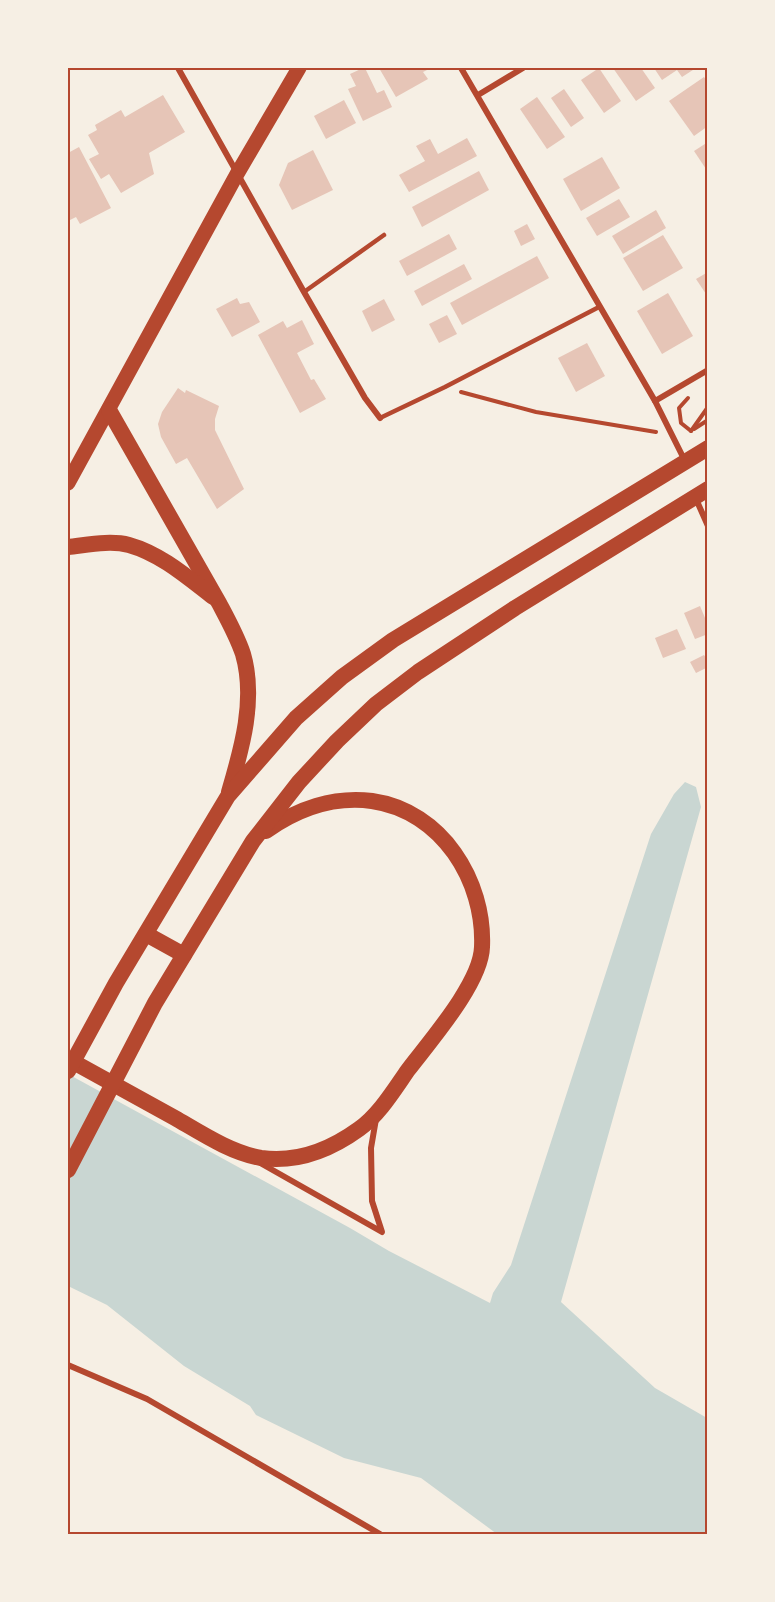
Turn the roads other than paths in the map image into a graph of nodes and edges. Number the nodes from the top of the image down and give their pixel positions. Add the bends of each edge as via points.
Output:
1 (178, 68) edge
2 (299, 68) edge
3 (461, 68) edge
4 (524, 68) edge
5 (478, 96) junction
6 (237, 174) junction
7 (384, 235) dead end
8 (304, 292) junction
9 (599, 307) junction
10 (708, 370) edge
11 (655, 401) junction
12 (109, 410) junction
13 (380, 418) joint
14 (708, 448) edge
15 (685, 462) junction
16 (68, 483) edge
17 (701, 493) edge
18 (708, 526) edge
19 (68, 547) edge
20 (219, 603) junction
21 (228, 796) junction
22 (253, 841) junction
23 (146, 934) junction
24 (184, 955) junction
25 (68, 1059) edge
26 (68, 1071) edge
27 (378, 1110) junction
28 (240, 1152) junction
29 (68, 1170) edge
30 (68, 1365) edge
31 (380, 1534) edge

1 - 6 street
2 - 6 main road
3 - 5 street
4 - 5 street
5 - 9 street
6 - 8 street
6 - 12 main road
7 - 8 lane
8 - 13 street
9 - 11 street
9 - 13 lane
10 - 11 street
11 - 15 street
12 - 16 main road
12 - 20 highway
14 - 15 highway
15 - 21 highway via 393,640 342,677 296,718
17 - 18 street
17 - 22 highway via 515,608 376,704 299,782
19 - 20 highway via 128,545 164,561
20 - 21 highway via 236,635 248,682 244,727
21 - 23 highway
22 - 24 highway
22 - 27 highway via 302,810 324,803 374,801 426,824 447,843 466,869 480,907 480,963 447,1018
23 - 24 highway
23 - 26 highway
24 - 29 highway
25 - 28 highway
27 - 28 highway via 361,1128 310,1155 279,1159
27 - 28 street via 371,1148 372,1202 382,1232
30 - 31 street via 147,1399

